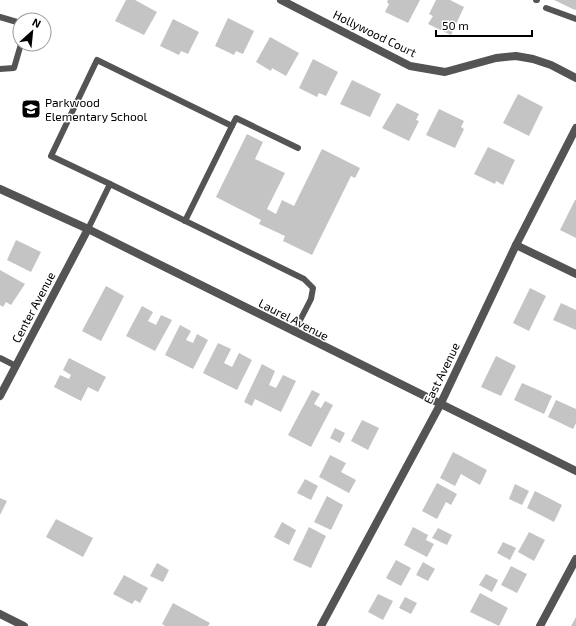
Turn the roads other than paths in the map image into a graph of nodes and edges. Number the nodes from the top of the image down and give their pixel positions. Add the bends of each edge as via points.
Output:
1 (281, 0) edge
2 (546, 8) dead end
3 (0, 17) edge
4 (576, 19) edge
5 (12, 21) edge
6 (19, 52) edge
7 (0, 69) edge
8 (576, 78) edge
9 (232, 126) junction
10 (576, 128) edge
11 (298, 148) dead end
12 (110, 184) junction
13 (0, 189) edge
14 (185, 221) junction
15 (88, 229) junction
16 (516, 245) junction
17 (576, 274) edge
18 (294, 332) junction
19 (0, 358) edge
20 (16, 366) junction
21 (0, 396) edge
22 (440, 405) junction
23 (576, 471) edge
24 (576, 559) edge
25 (0, 614) edge
26 (24, 626) edge
27 (321, 626) edge
28 (540, 626) edge

1 - 8 street, Hollywood Court via 410,66 444,72 496,58 516,56 551,65
2 - 4 lane
3 - 5 lane
6 - 7 lane via 14,68
9 - 11 lane via 236,118
9 - 12 lane via 97,60 51,156
9 - 14 lane
10 - 16 street, East Avenue
12 - 14 lane
12 - 15 lane
13 - 15 street, Laurel Avenue
14 - 18 lane via 304,279 313,288 311,299
15 - 18 street, Laurel Avenue
15 - 20 street, Center Avenue
16 - 17 street
16 - 22 street, East Avenue
18 - 22 street, Laurel Avenue
19 - 20 lane
20 - 21 street, Center Avenue
22 - 23 street, Laurel Avenue
22 - 27 street, East Avenue
24 - 28 street
25 - 26 street

